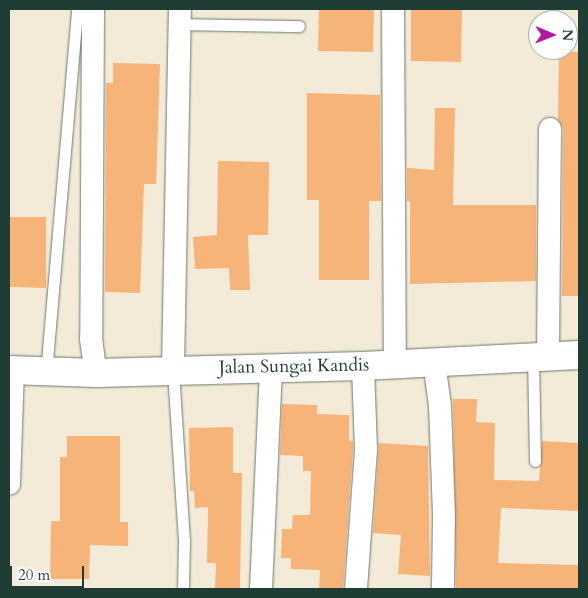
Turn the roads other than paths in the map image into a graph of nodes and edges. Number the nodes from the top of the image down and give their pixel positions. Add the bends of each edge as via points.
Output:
1 (77, 9) edge
2 (93, 9) edge
3 (393, 9) edge
4 (180, 16) edge
5 (299, 26) dead end
6 (550, 129) dead end
7 (579, 354) edge
8 (540, 357) junction
9 (434, 362) junction
10 (394, 364) junction
11 (363, 366) junction
12 (271, 367) junction
13 (173, 369) junction
14 (11, 371) edge
15 (46, 374) junction
16 (96, 374) junction
17 (535, 461) dead end
18 (9, 484) edge
19 (183, 589) edge
20 (261, 589) edge
21 (356, 589) edge
22 (443, 589) edge

1 - 15 lane
2 - 16 street via 91,339
3 - 10 street
4 - 5 lane
4 - 13 street
6 - 8 street
7 - 8 street, Jalan Sungai Kandis
8 - 9 street, Jalan Sungai Kandis
8 - 17 lane
9 - 10 street, Jalan Sungai Kandis
9 - 22 street via 440,406
10 - 11 street, Jalan Sungai Kandis
11 - 12 street, Jalan Sungai Kandis
11 - 21 street via 366,449
12 - 13 street, Jalan Sungai Kandis
12 - 20 street
13 - 16 street, Jalan Sungai Kandis
13 - 19 lane via 184,540
14 - 15 street, Jalan Sungai Kandis
14 - 18 street
15 - 16 street, Jalan Sungai Kandis

